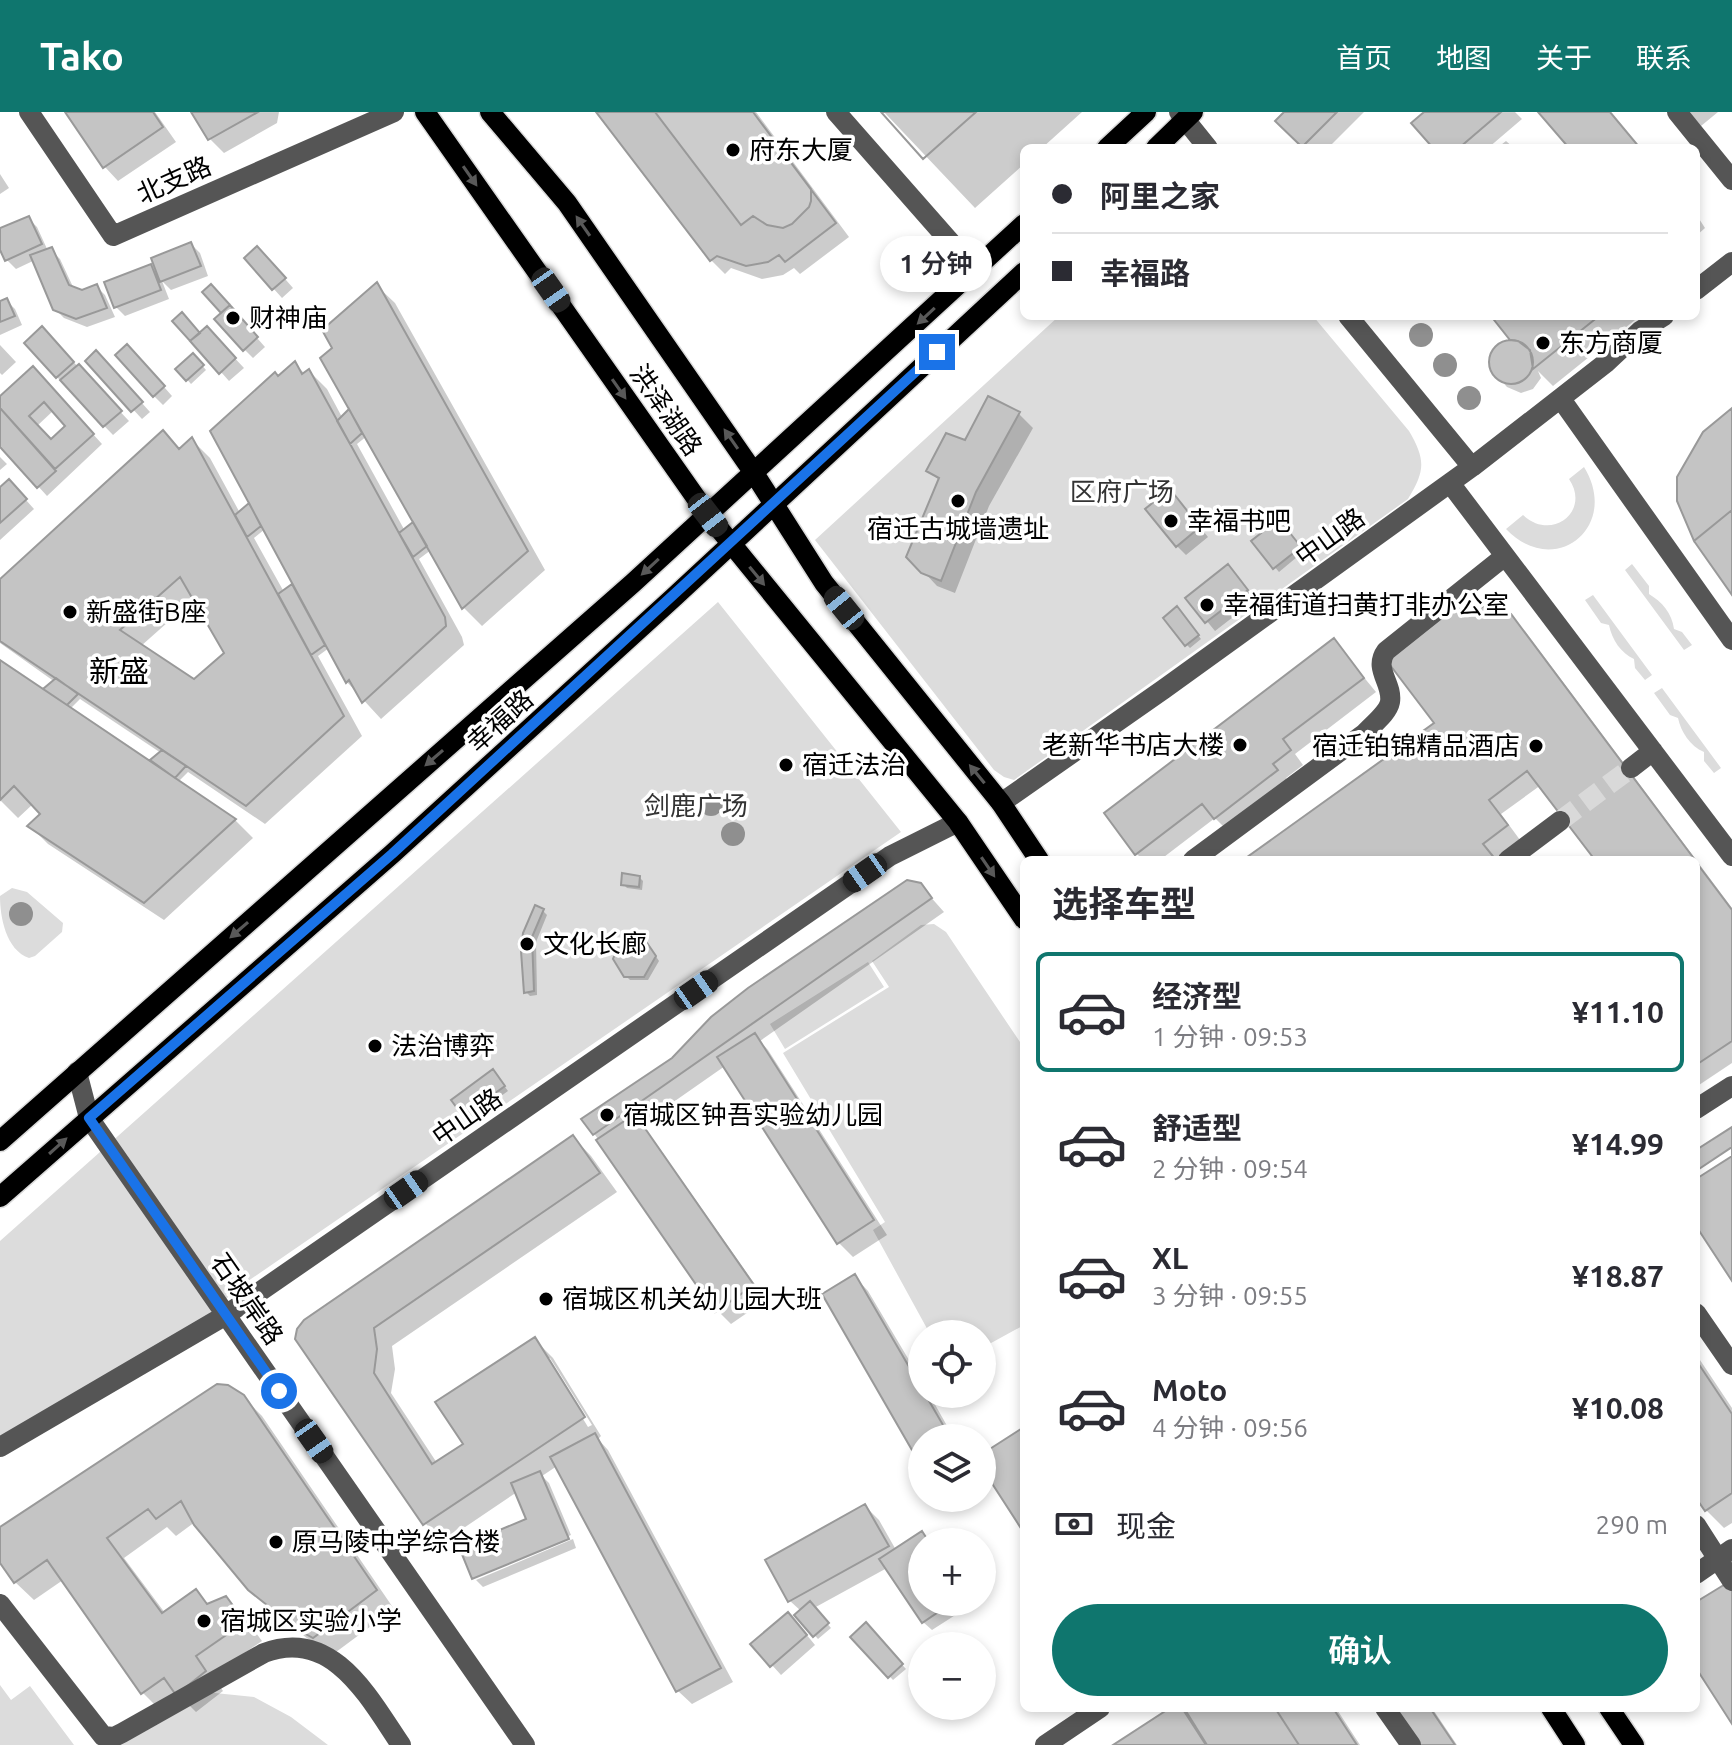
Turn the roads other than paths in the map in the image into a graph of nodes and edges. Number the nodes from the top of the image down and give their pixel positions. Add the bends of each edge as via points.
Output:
1 (29, 112) edge
2 (394, 112) edge
3 (425, 112) edge
4 (490, 112) edge
5 (836, 112) edge
6 (1146, 112) edge
7 (1677, 112) edge
8 (1186, 115) edge
9 (1111, 144) edge
10 (1160, 144) edge
11 (1205, 144) edge
12 (1732, 180) edge
13 (1020, 228) edge
14 (1732, 262) edge
15 (975, 270) junction
16 (1020, 276) edge
17 (1700, 287) edge
18 (1351, 320) edge
19 (1658, 320) edge
20 (1561, 399) junction
21 (1472, 467) junction
22 (754, 473) junction
23 (1450, 483) junction
24 (774, 504) junction
25 (708, 515) junction
26 (731, 544) junction
27 (1505, 556) junction
28 (1732, 640) edge
29 (1653, 751) junction
30 (1631, 768) tunnel mouth
31 (1001, 803) junction
32 (1560, 821) tunnel mouth
33 (958, 822) junction
34 (1036, 856) edge
35 (1198, 856) edge
36 (1513, 856) edge
37 (1732, 856) edge
38 (1020, 913) edge
39 (77, 1072) junction
40 (1732, 1086) edge
41 (1700, 1106) edge
42 (89, 1118) junction
43 (0, 1141) edge
44 (0, 1197) edge
45 (226, 1315) junction
46 (1700, 1319) edge
47 (1732, 1365) edge
48 (0, 1447) edge
49 (1700, 1529) edge
50 (1725, 1554) edge
51 (1700, 1571) edge
52 (1732, 1581) edge
53 (0, 1604) edge
54 (1094, 1712) edge
55 (1388, 1712) edge
56 (1554, 1712) edge
57 (1612, 1712) edge
58 (401, 1745) edge
59 (525, 1745) edge
60 (1045, 1745) edge
61 (1411, 1745) edge
62 (1575, 1745) edge
63 (1634, 1745) edge

1 - 2 street, 北支路 via 113,236
3 -> 25 main road, 洪泽湖路
22 -> 4 main road, 洪泽湖路 via 567,203
5 - 15 street
6 - 9 main road
7 - 12 street
8 - 10 main road
8 - 11 street
13 - 15 main road, 幸福路
14 - 17 street
15 -> 22 main road, 幸福路
16 - 24 main road, 幸福路
18 - 21 street
19 - 20 street, 中山路
20 - 21 street, 中山路
20 - 28 street
21 - 23 street, 中山路
22 - 24 main road, 洪泽湖路
22 - 25 main road, 幸福路
23 - 27 street
23 - 31 street, 中山路
24 - 26 main road, 幸福路
31 -> 24 main road, 洪泽湖路 via 824,583
25 - 26 main road, 洪泽湖路
25 -> 39 main road, 幸福路
26 -> 33 main road, 洪泽湖路
26 - 42 main road, 幸福路 via 392,854
27 - 29 street
27 - 35 street via 1386,651 1380,663 1390,702 1365,733
29 - 30 street
29 - 37 street
31 - 34 main road, 洪泽湖路
32 - 36 street
33 -> 38 main road, 洪泽湖路
33 - 45 street, 中山路 via 890,856
39 - 42 street, 石坡岸路
39 - 43 main road, 幸福路
40 - 41 street
44 -> 42 main road, 幸福路
42 - 45 street, 石坡岸路
45 - 48 street, 中山路
45 - 59 street, 石坡岸路
46 - 47 street
49 - 50 street
50 - 51 street
50 - 52 street
53 - 58 street via 103,1736 122,1733 264,1653 296,1646 316,1651 346,1670
54 - 60 street
55 - 61 street
56 - 62 main road
57 - 63 main road

